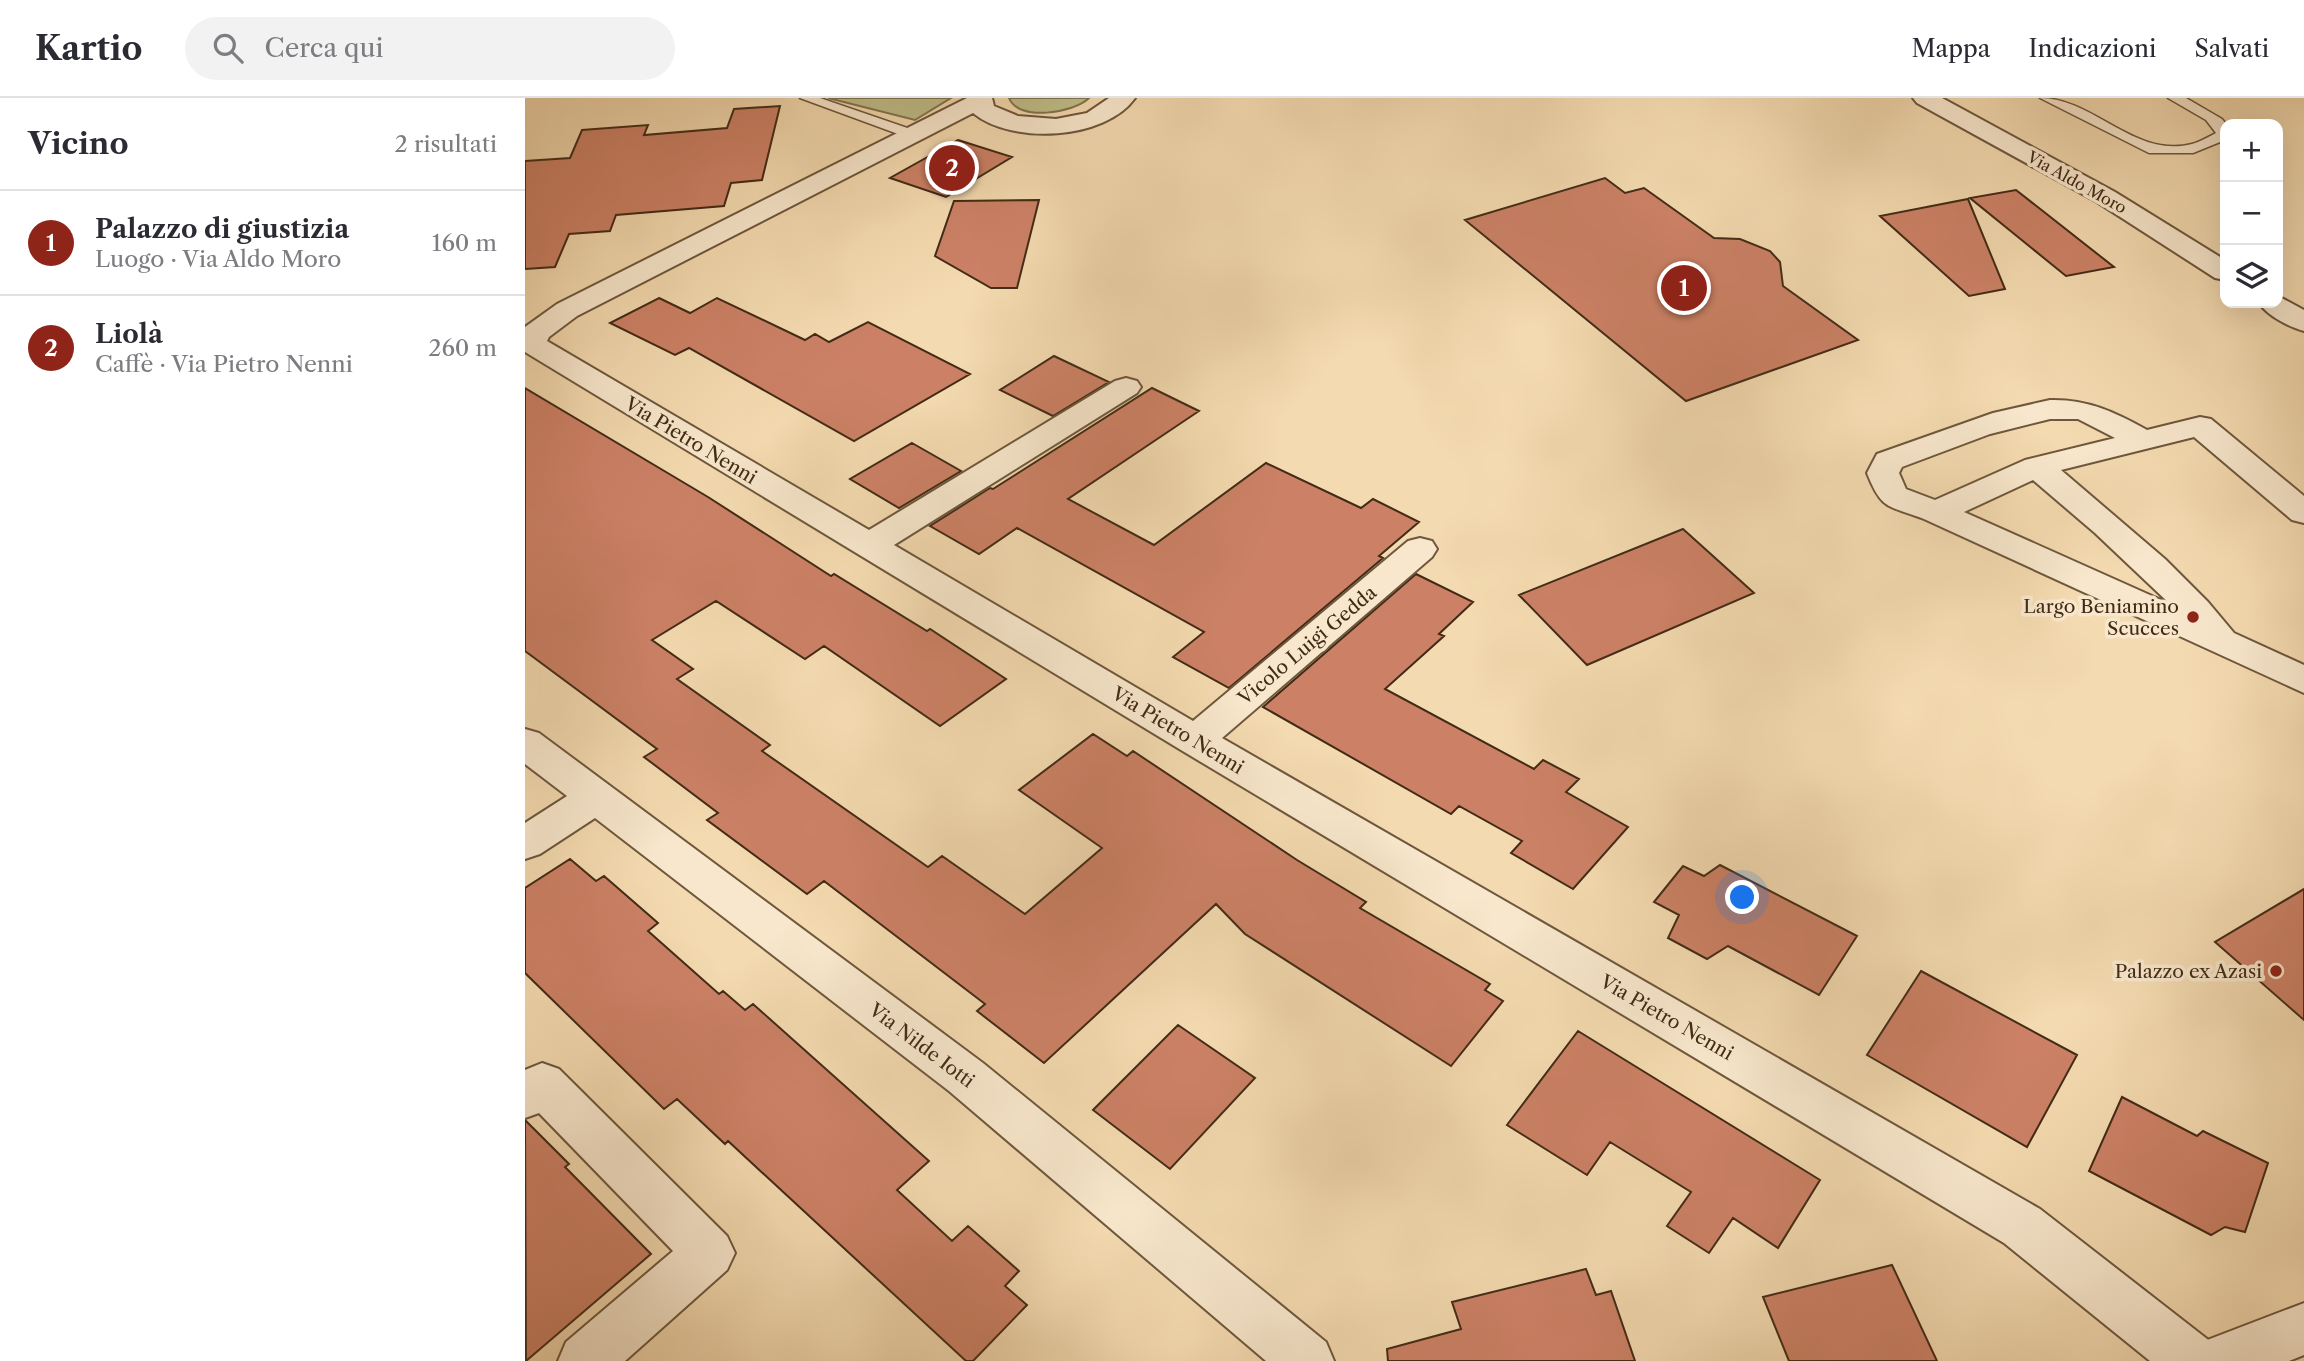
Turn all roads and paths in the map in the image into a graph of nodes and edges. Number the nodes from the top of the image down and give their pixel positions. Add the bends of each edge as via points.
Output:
1 (807, 98) edge
2 (1925, 98) edge
3 (1956, 98) edge
4 (2047, 98) edge
5 (2175, 98) edge
6 (1125, 99) edge
7 (984, 106) edge
8 (916, 134) junction
9 (2220, 248) edge
10 (2220, 269) edge
11 (2283, 286) edge
12 (2304, 299) edge
13 (2281, 308) edge
14 (2304, 322) edge
15 (529, 346) edge
16 (1126, 387) dead end
17 (2143, 440) junction
18 (2036, 467) junction
19 (1936, 512) junction
20 (2304, 513) edge
21 (868, 546) junction
22 (1420, 549) dead end
23 (2226, 644) junction
24 (2304, 680) edge
25 (1195, 740) junction
26 (525, 743) edge
27 (596, 797) junction
28 (525, 843) edge
29 (525, 1097) edge
30 (2304, 1329) edge
31 (611, 1353) edge
32 (1307, 1361) edge
33 (2192, 1361) edge
34 (2221, 1361) edge

1 - 8 lane
2 - 10 street, Via Aldo Moro via 2106,197
3 - 9 street, Via Aldo Moro via 2124,188
4 - 5 lane via 2149,149 2193,149 2224,135 2215,120
6 - 7 street via 1095,117 1053,126 1010,123
7 - 8 street, Via Pietro Nenni
8 - 15 street, Via Pietro Nenni via 567,310 535,333
11 - 12 street
13 - 14 street
15 - 21 street, Via Pietro Nenni
16 - 21 street
17 - 18 street
17 - 19 street via 2103,418 2071,409 2038,409 1888,461 1883,473 1892,495
17 - 20 street via 2200,426
18 - 19 street
18 - 23 street via 2175,586
19 - 23 street
21 - 25 street, Via Pietro Nenni
22 - 25 street, Vicolo Luigi Gedda
23 - 24 street
25 - 33 street, Via Pietro Nenni via 2022,1226
26 - 27 street, Via Nilde Iotti
27 - 28 street
27 - 32 street, Via Nilde Iotti via 966,1077
29 - 31 street via 542,1084 709,1253
30 - 34 street

